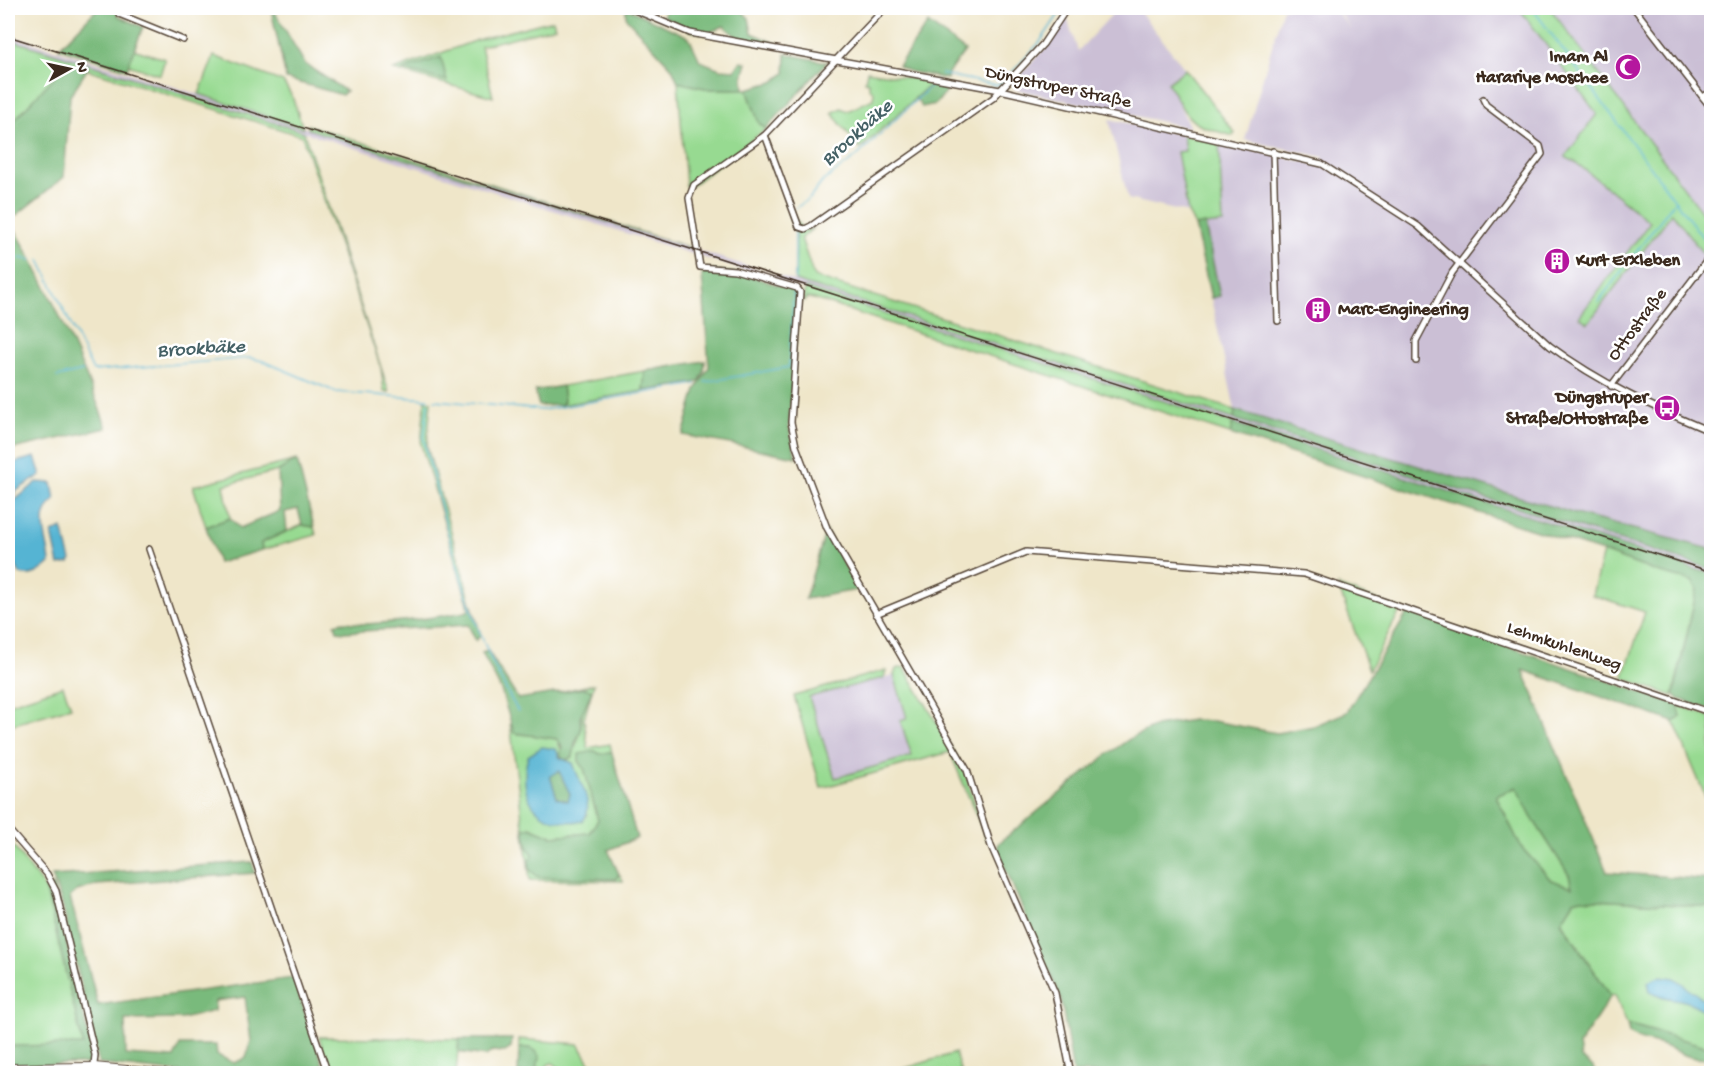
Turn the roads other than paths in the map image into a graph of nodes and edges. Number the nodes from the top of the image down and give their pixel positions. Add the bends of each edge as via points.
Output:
1 (118, 8) edge
2 (630, 8) edge
3 (885, 8) edge
4 (1067, 8) edge
5 (1634, 8) edge
6 (183, 40) dead end
7 (834, 61) junction
8 (1000, 90) junction
9 (1712, 90) edge
10 (1702, 97) junction
11 (1483, 99) dead end
12 (1712, 109) edge
13 (765, 135) junction
14 (1273, 151) junction
15 (1712, 254) edge
16 (1460, 263) junction
17 (1278, 321) dead end
18 (1416, 361) dead end
19 (1611, 386) junction
20 (1712, 432) edge
21 (149, 549) dead end
22 (876, 614) junction
23 (1712, 713) edge
24 (8, 829) edge
25 (8, 1068) edge
26 (94, 1070) edge
27 (169, 1074) edge
28 (328, 1074) edge
29 (1071, 1074) edge

1 - 6 street via 120,14
2 - 7 street, Düngstruper Straße via 690,33
3 - 7 street
4 - 8 street via 1042,44
5 - 10 street
7 - 8 street, Düngstruper Straße
7 - 13 street
8 - 13 street via 938,138 805,229 799,227
8 - 14 street, Düngstruper Straße
9 - 10 street
10 - 12 street
11 - 16 street via 1540,146 1542,154
13 - 22 street via 699,180 691,190 700,267 735,270 800,292 792,429 827,528
14 - 16 street, Düngstruper Straße via 1338,172 1418,226
14 - 17 street
15 - 19 street, Ottostraße
16 - 18 street via 1416,341
16 - 19 street, Düngstruper Straße via 1550,346
19 - 20 street, Düngstruper Straße
21 - 28 street
22 - 23 street, Lehmkuhlenweg via 1017,554 1034,551 1304,574
22 - 29 street via 967,770 991,846 1055,993
24 - 26 street via 47,874 56,891 95,1055
25 - 26 main road
26 - 27 main road

